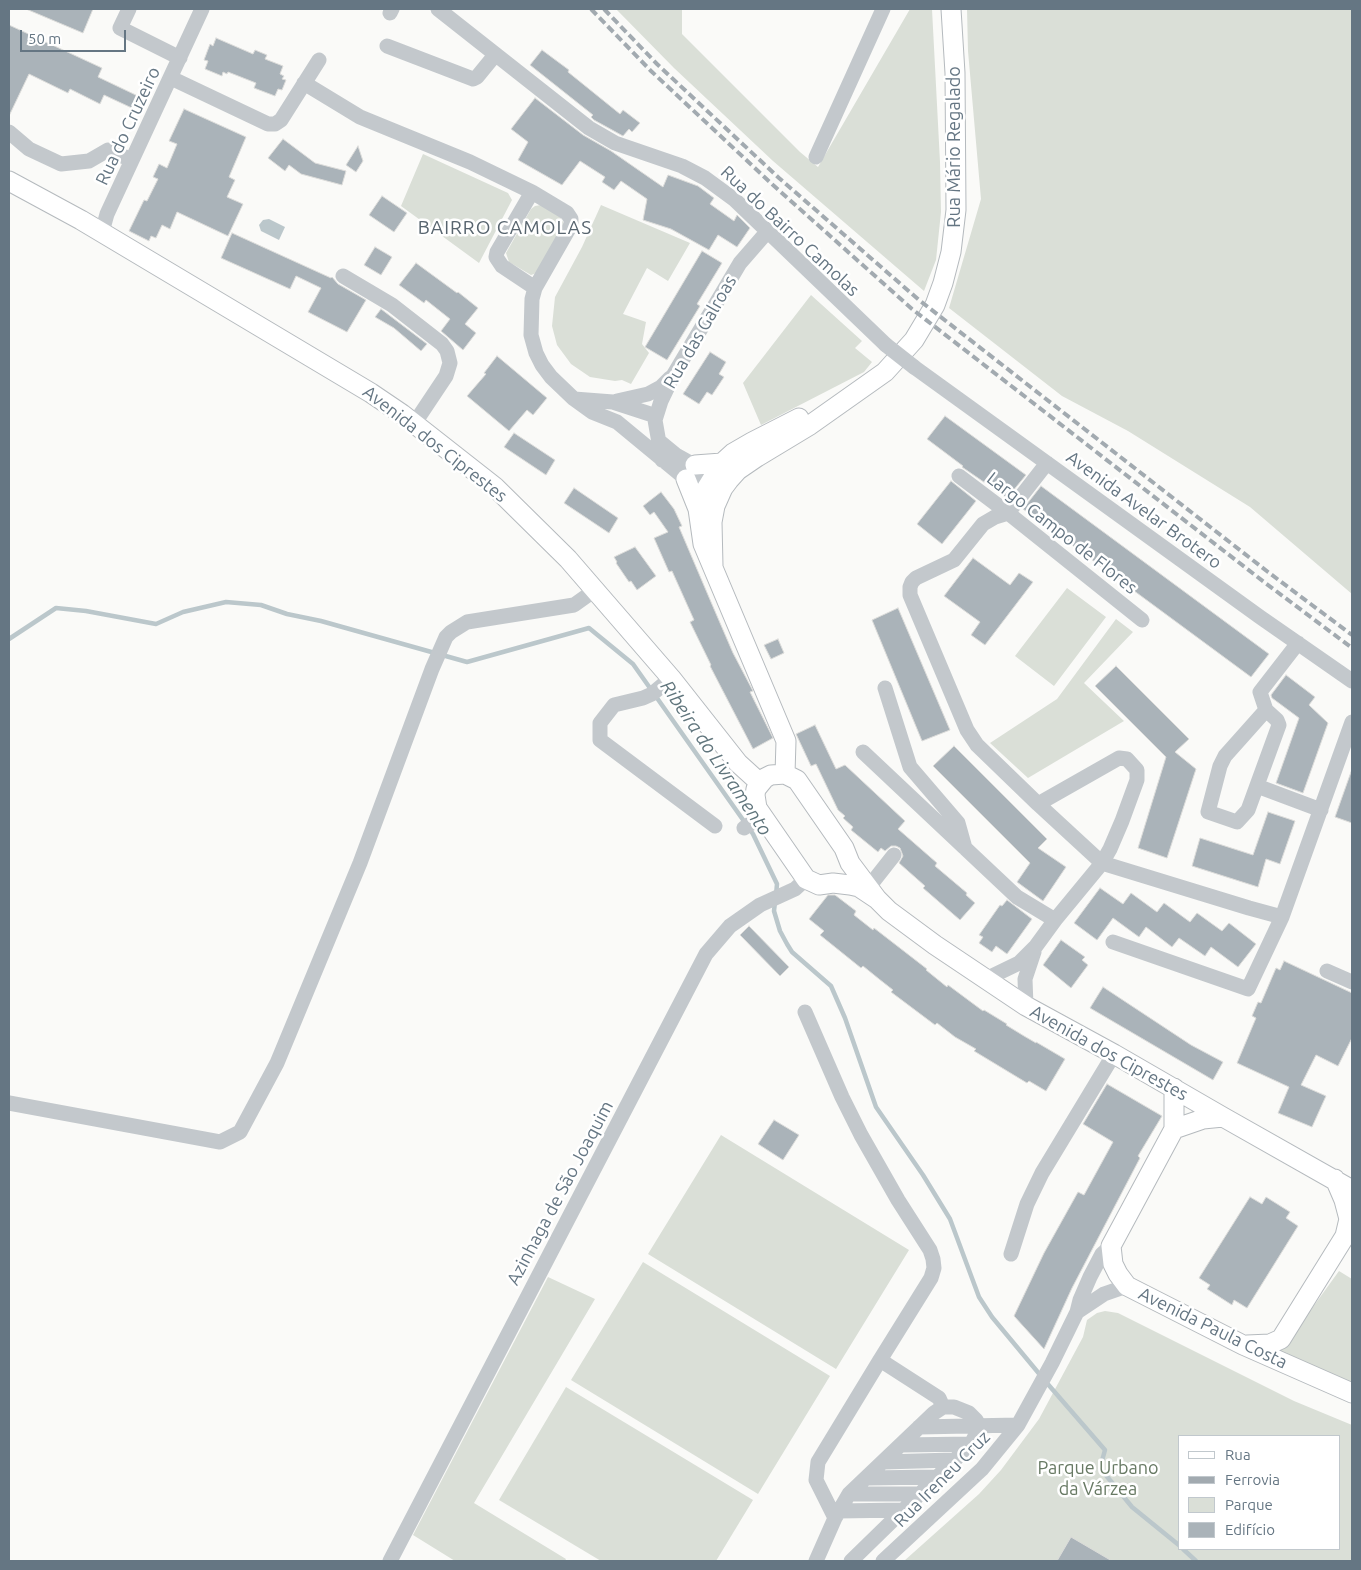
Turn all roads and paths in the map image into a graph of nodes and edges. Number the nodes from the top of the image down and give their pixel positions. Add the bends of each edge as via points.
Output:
1 (129, 9) edge
2 (202, 9) edge
3 (438, 9) edge
4 (883, 9) edge
5 (951, 9) edge
6 (387, 46) dead end
7 (495, 55) junction
8 (180, 58) junction
9 (319, 60) dead end
10 (171, 78) junction
11 (304, 83) junction
12 (9, 132) edge
13 (816, 157) dead end
14 (132, 160) junction
15 (9, 181) edge
16 (532, 192) junction
17 (102, 232) junction
18 (767, 232) junction
19 (343, 276) dead end
20 (535, 288) junction
21 (914, 367) joint
22 (674, 374) junction
23 (848, 396) junction
24 (574, 399) junction
25 (613, 402) junction
26 (656, 416) junction
27 (616, 422) junction
28 (414, 424) junction
29 (659, 442) junction
30 (662, 460) junction
31 (722, 463) junction
32 (1047, 463) junction
33 (691, 472) junction
34 (959, 476) dead end
35 (716, 484) junction
36 (698, 509) junction
37 (1008, 513) junction
38 (712, 566) junction
39 (595, 590) junction
40 (1142, 620) dead end
41 (1298, 643) junction
42 (1352, 681) edge
43 (662, 686) junction
44 (885, 688) dead end
45 (1266, 710) junction
46 (1352, 722) edge
47 (863, 752) dead end
48 (785, 774) junction
49 (760, 783) junction
50 (1257, 786) junction
51 (1038, 804) junction
52 (1320, 810) junction
53 (714, 826) dead end
54 (966, 849) junction
55 (846, 854) junction
56 (894, 855) dead end
57 (1102, 863) junction
58 (806, 880) junction
59 (833, 882) junction
60 (873, 893) junction
61 (1282, 917) junction
62 (1055, 920) junction
63 (1113, 942) dead end
64 (1036, 946) junction
65 (1328, 970) dead end
66 (986, 979) junction
67 (1352, 982) edge
68 (1026, 1006) junction
69 (805, 1012) dead end
70 (1114, 1054) junction
71 (1174, 1088) junction
72 (9, 1103) edge
73 (1223, 1118) junction
74 (1174, 1129) junction
75 (1335, 1179) junction
76 (1352, 1190) edge
77 (1111, 1246) junction
78 (1011, 1254) dead end
79 (1127, 1286) junction
80 (1077, 1312) junction
81 (1244, 1345) junction
82 (880, 1360) junction
83 (1352, 1393) edge
84 (943, 1408) junction
85 (1018, 1425) junction
86 (919, 1427) junction
87 (980, 1427) junction
88 (971, 1444) junction
89 (901, 1445) junction
90 (953, 1460) junction
91 (883, 1462) junction
92 (937, 1476) junction
93 (866, 1478) junction
94 (849, 1494) junction
95 (919, 1494) junction
96 (903, 1510) junction
97 (837, 1515) junction
98 (390, 1561) edge
99 (816, 1561) edge
100 (851, 1561) edge
101 (883, 1561) edge

1 - 8 street via 120,28
2 - 8 street, Rua do Cruzeiro
3 - 7 street, Rua do Bairro Camolas
4 - 13 street
5 - 23 main road, Rua Mário Regalado via 957,194 956,223 948,265 935,305 914,340 885,372
6 - 7 street via 473,80
7 - 18 street, Rua do Bairro Camolas via 589,128 615,143 682,166 706,178
8 - 10 street, Rua do Cruzeiro
9 - 11 street
10 - 11 street via 268,124 281,120
10 - 14 street, Rua do Cruzeiro
11 - 16 street via 360,117 470,162
12 - 14 street via 29,149 61,164 89,161 108,150
14 - 17 street, Rua do Cruzeiro
15 - 17 main road, Avenida dos Ciprestes
16 - 20 street via 496,257 502,266
16 - 20 street via 567,213 571,223
17 - 28 main road, Avenida dos Ciprestes via 371,392
18 - 21 street, Rua do Bairro Camolas, bridge via 886,345
18 - 22 street, Rua das Galroas via 742,259
19 - 28 street via 392,306 447,351 450,358 448,371
20 - 24 street via 530,330 536,353 551,377
21 - 32 street, Avenida Avelar Brotero
22 - 25 street via 648,394
22 - 26 street, Rua das Galroas
23 - 31 main road, Rua Mário Regalado via 759,438
23 - 35 main road, Rua Mário Regalado
24 - 25 street
24 - 27 street via 592,412
25 - 26 street
26 - 27 street via 636,423
26 - 29 street, Rua das Galroas
27 - 30 street
28 - 39 main road, Avenida dos Ciprestes via 495,487
29 - 30 street, Rua das Galroas
29 - 33 street
30 - 33 street
31 - 33 main road
31 - 35 main road, Rua Mário Regalado
32 - 37 street
32 - 41 street, Avenida Avelar Brotero
33 - 35 street via 698,483
33 - 36 main road
34 - 37 street, Largo Campo de Flores
35 - 36 main road
35 - 38 main road
36 - 38 main road via 703,544
37 - 40 street, Largo Campo de Flores
37 - 51 street via 984,524 954,560 916,578 910,587 910,595 977,745
38 - 48 main road via 782,730 787,746
39 - 43 main road, Avenida dos Ciprestes
39 - 72 street via 574,605 467,622 446,638 360,862 277,1063 240,1132 220,1142
41 - 42 street, Avenida Avelar Brotero
41 - 45 street via 1260,692
43 - 49 main road, Avenida dos Ciprestes
43 - 53 street via 644,698 614,706 600,723 600,740
44 - 54 street via 910,768 958,823
45 - 50 street via 1279,725
45 - 50 street via 1224,756 1208,812 1237,822 1248,810
46 - 52 street
47 - 54 street
48 - 49 main road via 771,775
48 - 55 main road, Avenida dos Ciprestes via 797,780
49 - 58 main road via 756,789 754,822
50 - 52 street
51 - 57 street
51 - 57 street via 1119,758 1127,759 1137,770 1136,780 1117,835
52 - 61 street
54 - 62 street via 1017,897
55 - 59 main road via 844,872
55 - 60 main road, Avenida dos Ciprestes
56 - 60 street
57 - 61 street
57 - 62 street
58 - 59 main road, Avenida dos Ciprestes via 819,885
58 - 98 street, Azinhaga de São Joaquim via 730,926 706,954
59 - 60 main road, Avenida dos Ciprestes
60 - 66 main road, Avenida dos Ciprestes via 889,911
61 - 63 street via 1248,989
62 - 64 street
64 - 66 street via 1019,963
64 - 68 street via 1024,985
65 - 67 street
66 - 68 main road, Avenida dos Ciprestes
68 - 70 main road, Avenida dos Ciprestes
69 - 82 street via 861,1135 933,1259 931,1278
70 - 71 main road, Avenida dos Ciprestes
70 - 78 street via 1042,1173 1027,1204
71 - 73 main road, Avenida dos Ciprestes
71 - 74 main road
73 - 74 main road
73 - 75 main road, Avenida dos Ciprestes
74 - 77 main road
75 - 76 main road, Avenida dos Ciprestes
75 - 81 main road via 1349,1219 1346,1236 1281,1339 1270,1344
77 - 79 main road, Avenida Paula Costa via 1113,1264
77 - 80 street, Rua Ireneu Cruz via 1102,1254 1090,1277
79 - 80 street via 1104,1294
79 - 81 main road, Avenida Paula Costa
80 - 85 street, Rua Ireneu Cruz
81 - 83 main road, Avenida Paula Costa
82 - 84 street via 939,1398
82 - 97 street via 818,1462 816,1480
84 - 86 street
84 - 87 street via 954,1407 969,1413
85 - 87 street
85 - 101 street, Rua Ireneu Cruz via 982,1469
86 - 87 street
86 - 89 street
87 - 88 street
88 - 89 street
88 - 90 street
89 - 91 street
90 - 91 street
90 - 92 street
91 - 93 street
92 - 93 street
92 - 95 street
93 - 94 street
94 - 95 street
94 - 97 street
95 - 96 street
96 - 97 street
96 - 100 street
97 - 99 street

